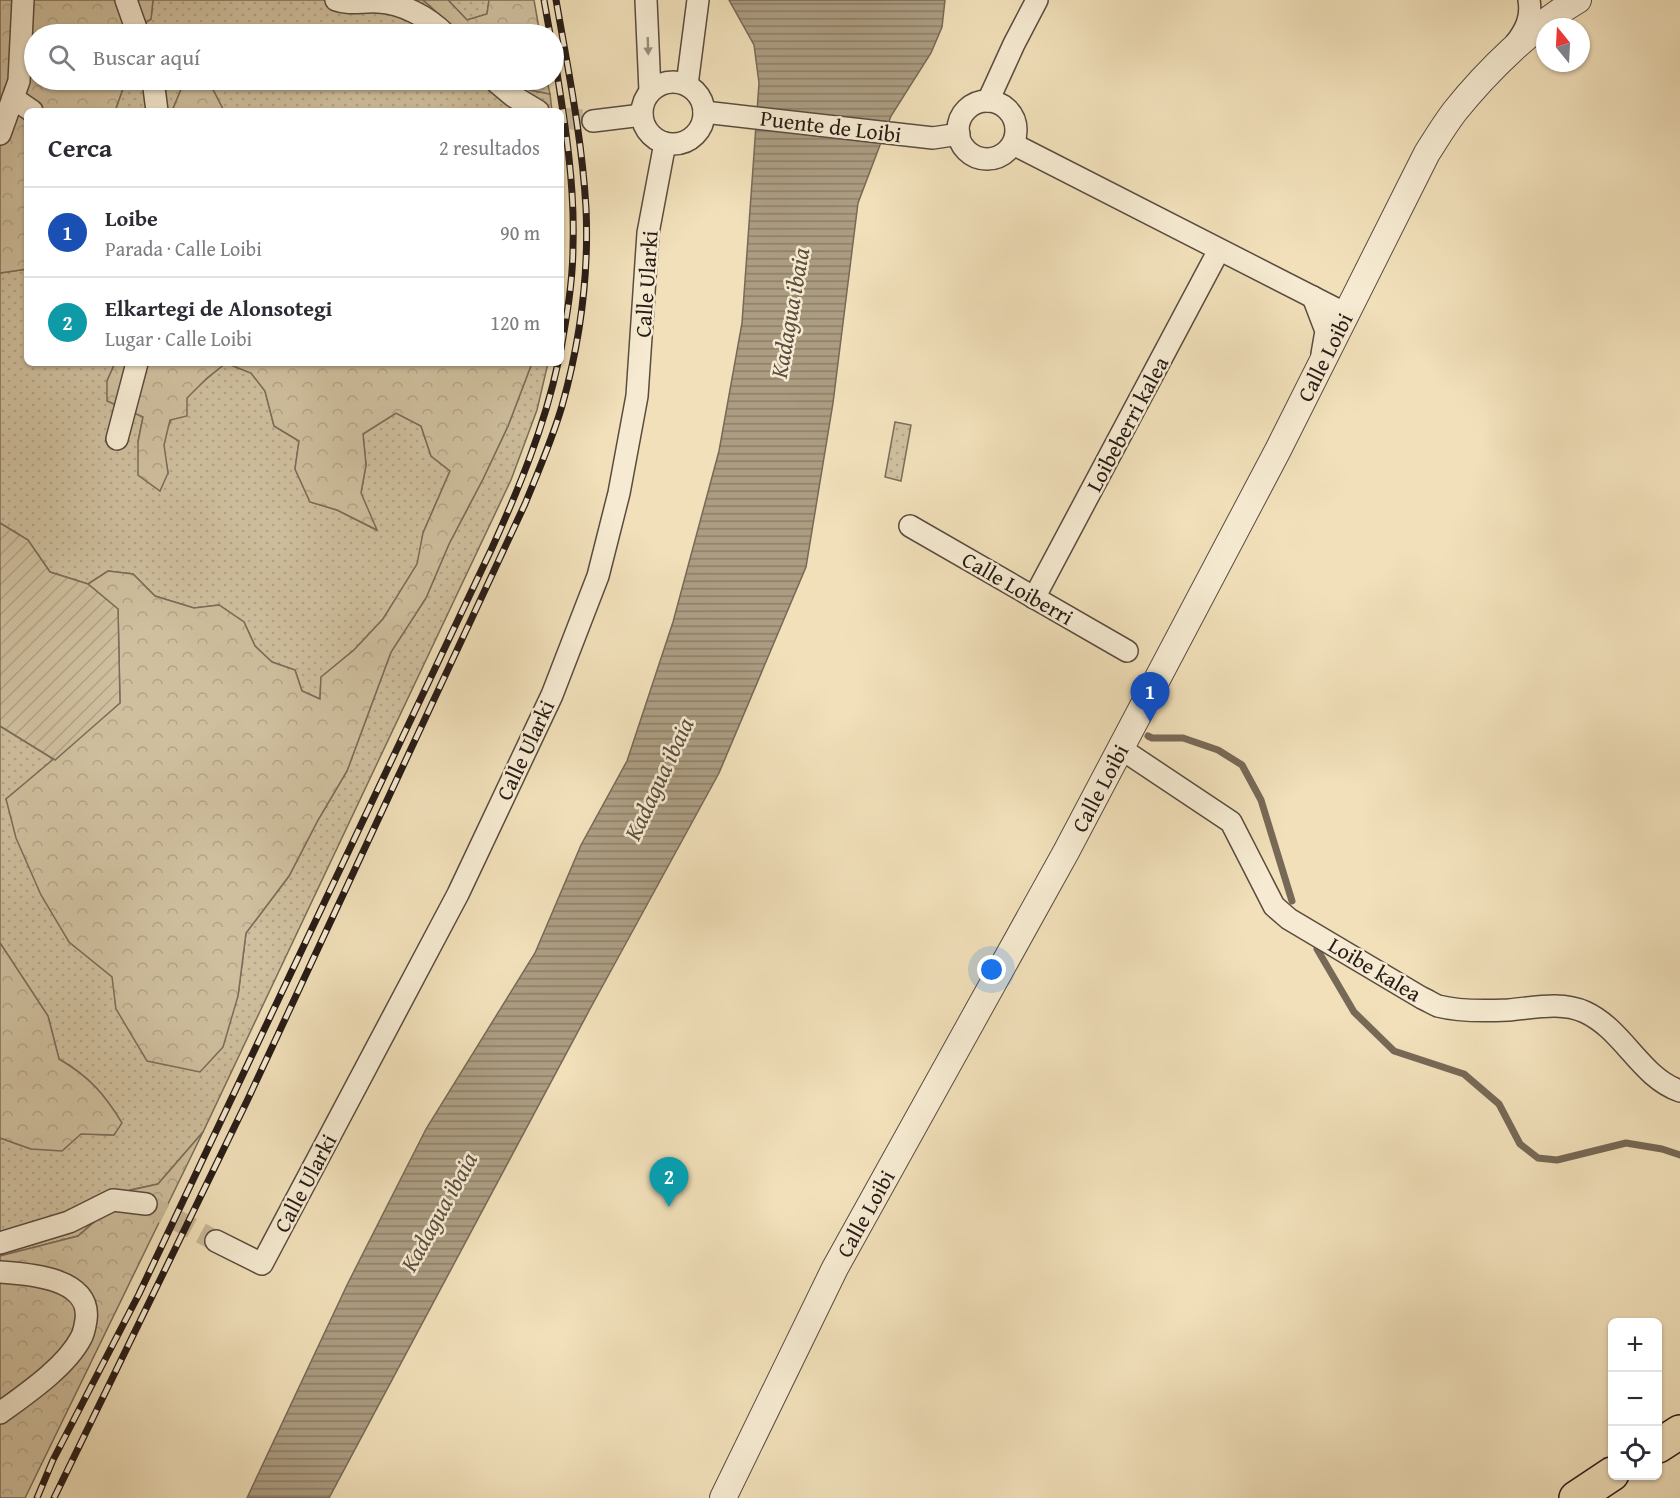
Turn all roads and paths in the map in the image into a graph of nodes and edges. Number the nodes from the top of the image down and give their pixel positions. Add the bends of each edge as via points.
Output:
1 (23, 0) edge
2 (126, 0) edge
3 (336, 0) edge
4 (646, 0) edge
5 (698, 0) edge
6 (1037, 0) edge
7 (1544, 3) edge
8 (134, 24) edge
9 (431, 24) edge
10 (1503, 58) junction
11 (687, 85) junction
12 (154, 90) edge
13 (506, 90) edge
14 (650, 91) junction
15 (13, 98) junction
16 (988, 101) junction
17 (28, 108) edge
18 (157, 108) edge
19 (533, 108) edge
20 (704, 112) junction
21 (642, 116) junction
22 (592, 121) tunnel mouth
23 (0, 134) edge
24 (959, 134) junction
25 (665, 143) junction
26 (1013, 144) junction
27 (1219, 250) junction
28 (1313, 297) junction
29 (1346, 314) junction
30 (1320, 363) junction
31 (136, 366) edge
32 (117, 439) dead end
33 (910, 526) dead end
34 (1034, 598) junction
35 (1127, 651) dead end
36 (1120, 748) junction
37 (1680, 1091) edge
38 (146, 1204) tunnel mouth
39 (216, 1241) tunnel mouth
40 (0, 1243) edge
41 (0, 1272) edge
42 (0, 1413) edge
43 (1680, 1432) edge
44 (1662, 1443) edge
45 (1608, 1476) edge
46 (723, 1498) edge
47 (1576, 1498) edge

1 - 15 street via 19,81
2 - 8 street
3 - 9 street via 397,5
4 -> 14 street
5 - 11 street
6 - 16 street
7 - 10 street, Calle Loibi
7 - 10 street via 1521,18
10 - 29 street, Calle Loibi via 1455,112 1427,153
11 - 14 street via 664,83
11 - 20 street via 702,100
12 - 18 street
13 - 19 street
14 - 21 street
15 - 17 street
15 - 23 street
16 - 24 street via 965,111 958,125
16 - 26 street via 1001,104 1013,117
20 - 24 street, Puente de Loibi via 933,138
20 - 25 street via 698,131 691,138
21 - 22 street
21 - 25 street via 648,130
24 - 26 street via 969,153 985,159 1003,155
25 - 39 street, Calle Ularki via 648,232 638,396 620,493 598,576 552,695 458,894 262,1264
26 - 27 street
27 - 28 street
27 - 34 street, Loibeberri kalea
28 - 29 street
28 - 30 street via 1326,331
29 - 30 street, Calle Loibi
30 - 36 street, Calle Loibi
31 - 32 street
33 - 34 street, Calle Loiberri
34 - 35 street, Calle Loiberri
36 - 37 street, Loibe kalea via 1231,822 1274,906 1289,919 1439,1006 1505,1010 1560,1005 1585,1012 1612,1030 1666,1086
36 - 46 street, Calle Loibi via 835,1268
38 - 40 street via 113,1200 69,1222
41 - 42 street via 69,1286 80,1295 87,1313 82,1337 70,1353
43 - 44 highway
45 - 47 highway

